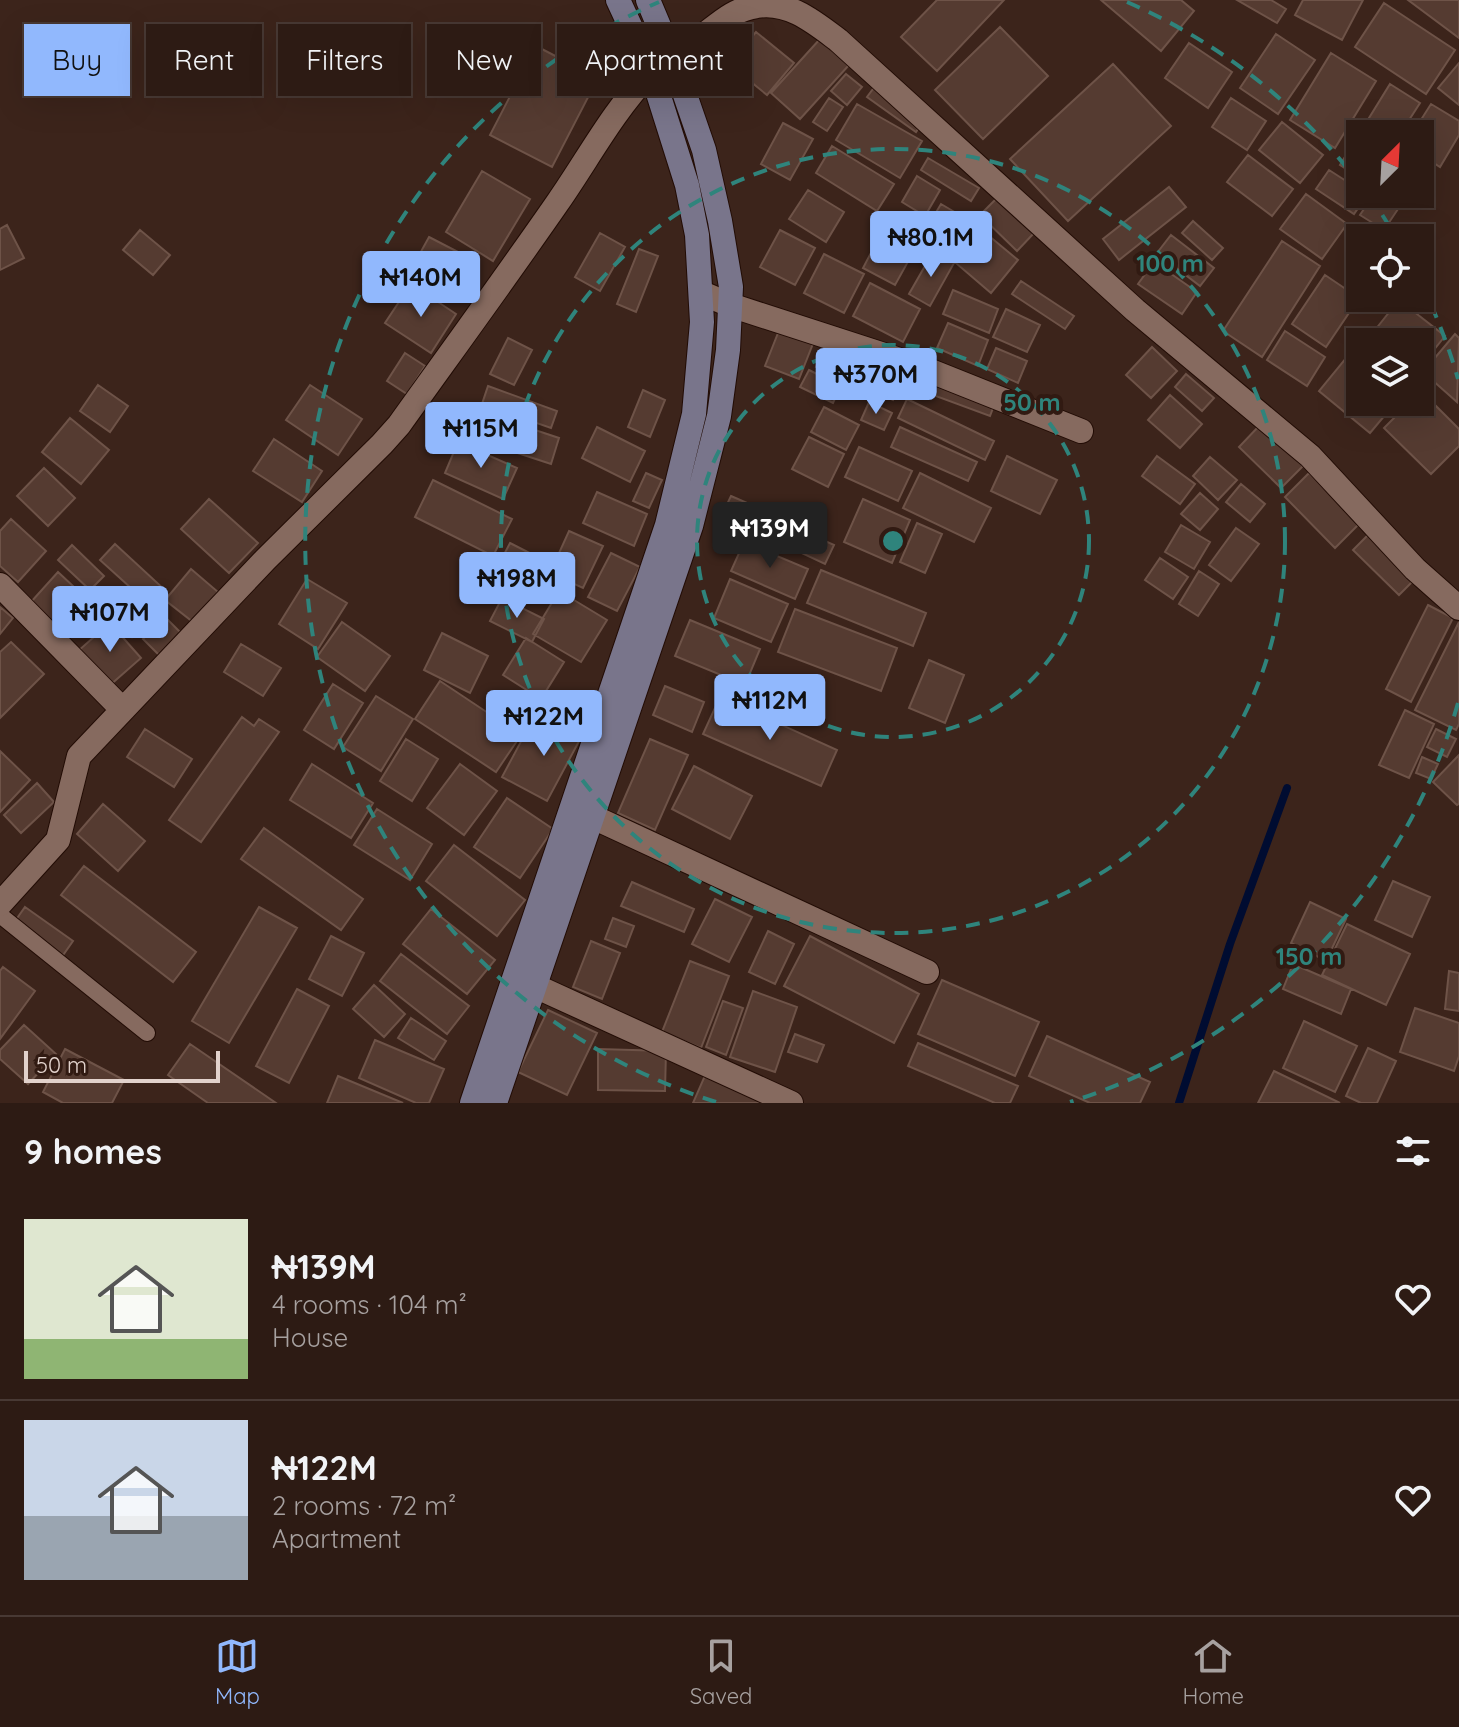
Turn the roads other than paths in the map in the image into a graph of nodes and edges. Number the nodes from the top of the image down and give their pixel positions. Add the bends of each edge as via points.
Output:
1 (618, 0) edge
2 (648, 0) edge
3 (629, 24) edge
4 (658, 24) edge
5 (716, 24) edge
6 (630, 96) edge
7 (659, 96) edge
8 (685, 96) edge
9 (702, 293) junction
10 (730, 305) junction
11 (1081, 431) dead end
12 (0, 585) edge
13 (1459, 608) edge
14 (122, 709) junction
15 (593, 817) junction
16 (0, 904) edge
17 (0, 915) edge
18 (927, 972) dead end
19 (535, 986) junction
20 (147, 1033) dead end
21 (472, 1103) edge
22 (495, 1103) edge
23 (791, 1103) edge

1 - 3 street
2 - 4 street
5 - 13 street via 759,5 786,7 814,22 1135,310 1310,456 1415,569
6 - 14 street via 399,425
7 - 9 street via 687,185
8 - 10 street via 720,221
9 - 10 street
9 - 21 street via 694,414 679,480
10 - 11 street via 918,366
10 - 15 street via 719,416 708,467
12 - 14 street
14 - 16 street via 79,756 58,840
15 - 18 street
15 - 19 street
17 - 20 lane
19 - 22 street
19 - 23 street

